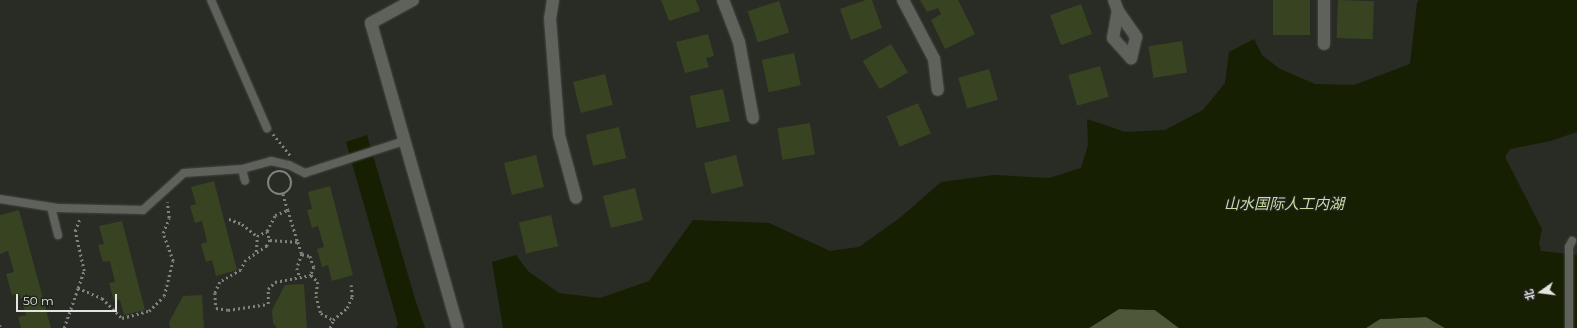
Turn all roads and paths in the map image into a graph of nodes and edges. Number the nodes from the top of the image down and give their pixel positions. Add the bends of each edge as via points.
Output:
1 (211, 0) edge
2 (413, 0) edge
3 (553, 0) edge
4 (723, 0) edge
5 (903, 0) edge
6 (1324, 0) edge
7 (1324, 44) dead end
8 (938, 90) dead end
9 (753, 118) dead end
10 (267, 128) joint
11 (404, 140) junction
12 (242, 169) junction
13 (305, 173) junction
14 (245, 181) dead end
15 (168, 187) junction
16 (283, 194) junction
17 (576, 198) dead end
18 (0, 199) edge
19 (51, 207) junction
20 (288, 210) junction
21 (54, 216) junction
22 (229, 219) dead end
23 (267, 232) junction
24 (58, 235) dead end
25 (257, 236) junction
26 (270, 240) junction
27 (298, 242) junction
28 (1570, 244) dead end
29 (256, 252) junction
30 (302, 254) junction
31 (311, 275) junction
32 (300, 278) junction
33 (351, 286) dead end
34 (78, 288) junction
35 (334, 320) junction
36 (64, 328) edge
37 (330, 328) edge
38 (458, 328) edge
39 (1569, 328) edge

1 - 10 lane
2 - 11 street via 371,23
3 - 17 street via 550,18 559,136
4 - 9 street via 739,42
5 - 8 street via 934,59
6 - 7 street
10 - 13 path
11 - 13 lane
11 - 38 street
12 - 13 lane via 271,161 289,164
12 - 14 lane
12 - 15 lane via 184,173
15 - 19 lane via 142,210
15 - 34 path via 169,218 163,233 173,261 164,296 149,311 122,318 102,298
16 - 16 path via 289,190 292,182 286,173 279,171 270,177 268,184 275,193
16 - 20 path
18 - 19 lane
19 - 21 lane
20 - 23 path via 275,215
20 - 27 path
21 - 24 lane
21 - 34 path via 81,216 75,231 84,271
22 - 25 path via 242,224
23 - 25 path
23 - 26 path
25 - 29 path
26 - 27 path
26 - 29 path via 267,246
27 - 30 path
28 - 39 lane
29 - 32 path via 246,260 241,270 220,282 215,293 216,308 228,310 268,304 268,289 275,282
30 - 31 path via 310,256 314,267
30 - 32 path via 297,268
31 - 32 path
31 - 35 path via 318,282 316,296 321,313
33 - 35 path via 352,297 348,308
34 - 36 path
35 - 37 path

